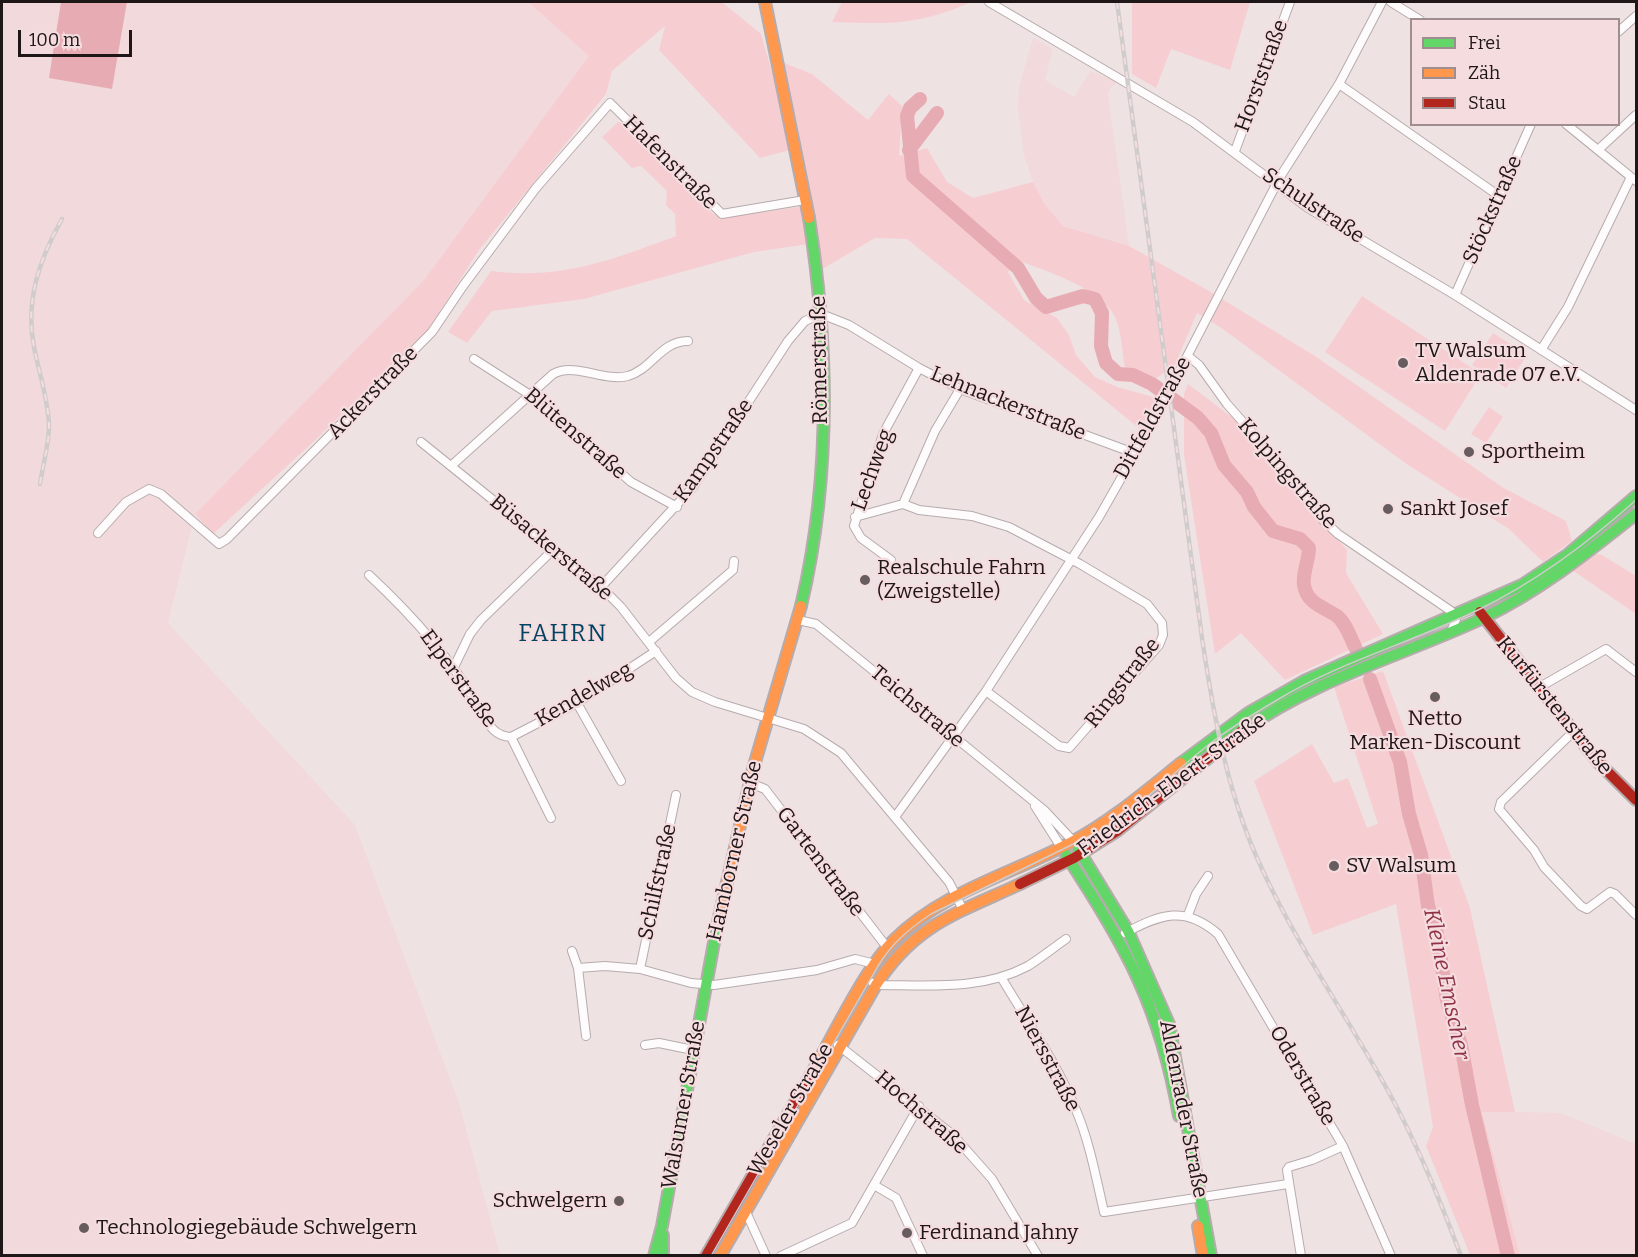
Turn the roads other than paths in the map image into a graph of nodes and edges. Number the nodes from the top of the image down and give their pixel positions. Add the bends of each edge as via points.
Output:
1 (765, 2) edge
2 (989, 2) edge
3 (1290, 2) edge
4 (1382, 2) edge
5 (1391, 2) edge
6 (1636, 16) edge
7 (1417, 18) edge
8 (1620, 30) edge
9 (1339, 84) junction
10 (610, 103) joint
11 (1636, 115) edge
12 (1530, 126) edge
13 (1569, 126) edge
14 (1599, 149) junction
15 (1235, 151) junction
16 (1634, 179) edge
17 (1277, 184) junction
18 (1499, 196) junction
19 (805, 200) junction
20 (1455, 295) junction
21 (821, 314) junction
22 (688, 341) dead end
23 (1541, 350) junction
24 (1188, 356) junction
25 (474, 359) dead end
26 (919, 368) junction
27 (960, 389) junction
28 (531, 394) junction
29 (1636, 410) edge
30 (421, 442) dead end
31 (1134, 453) junction
32 (452, 466) junction
33 (1636, 496) edge
34 (903, 504) junction
35 (677, 507) junction
36 (1636, 514) edge
37 (855, 517) junction
38 (98, 533) dead end
39 (554, 549) junction
40 (734, 561) dead end
41 (891, 561) dead end
42 (1070, 561) junction
43 (369, 575) dead end
44 (602, 587) junction
45 (1430, 597) junction
46 (1477, 607) junction
47 (1455, 616) junction
48 (1483, 618) junction
49 (798, 620) junction
50 (1439, 622) junction
51 (1450, 632) junction
52 (650, 642) junction
53 (656, 651) junction
54 (454, 667) junction
55 (1636, 672) edge
56 (1538, 688) junction
57 (987, 690) junction
58 (577, 703) junction
59 (767, 718) junction
60 (1573, 732) junction
61 (953, 736) junction
62 (511, 737) junction
63 (621, 781) dead end
64 (750, 783) junction
65 (676, 795) dead end
66 (1636, 800) edge
67 (1032, 803) junction
68 (895, 817) junction
69 (551, 818) dead end
70 (1073, 842) junction
71 (1061, 847) junction
72 (1081, 855) junction
73 (1069, 860) junction
74 (1208, 876) dead end
75 (957, 897) junction
76 (963, 910) junction
77 (1188, 915) junction
78 (1636, 915) edge
79 (1124, 934) junction
80 (1066, 939) dead end
81 (886, 946) junction
82 (572, 951) dead end
83 (875, 964) junction
84 (578, 968) junction
85 (640, 969) junction
86 (1001, 977) junction
87 (872, 982) junction
88 (705, 984) junction
89 (586, 1036) dead end
90 (831, 1041) junction
91 (645, 1045) dead end
92 (842, 1047) junction
93 (693, 1050) junction
94 (919, 1106) junction
95 (1343, 1146) junction
96 (1288, 1184) junction
97 (874, 1185) junction
98 (1198, 1199) junction
99 (746, 1212) junction
100 (662, 1226) junction
101 (654, 1256) edge
102 (663, 1256) edge
103 (706, 1256) edge
104 (720, 1256) edge
105 (766, 1256) edge
106 (781, 1256) edge
107 (923, 1256) edge
108 (1038, 1256) edge
109 (1203, 1256) edge
110 (1210, 1256) edge
111 (1301, 1256) edge
112 (1391, 1256) edge

1 - 19 main road, Römerstraße
2 - 15 street, Schulstraße via 1193,122
3 - 15 street, Horststraße
4 - 9 street, Dittfeldstraße
5 - 7 street
6 - 8 street
9 - 17 street, Dittfeldstraße
9 - 18 street
10 - 19 street, Hafenstraße via 722,214
10 - 38 street, Ackerstraße via 536,188 432,332 227,539 219,544 161,494 149,489 126,502
11 - 14 street
12 - 18 street, Stöckstraße
13 - 14 street
14 - 16 street
15 - 17 street, Schulstraße
16 - 23 street via 1568,307
17 - 20 street, Schulstraße via 1334,224
17 - 24 street, Dittfeldstraße
18 - 20 street, Stöckstraße
19 - 21 main road, Römerstraße
20 - 23 street, Schulstraße
21 - 26 street, Lehnackerstraße via 849,325
21 - 35 street, Kampstraße via 805,321 788,340
21 - 49 main road, Römerstraße via 824,402 820,473
22 - 28 street via 669,345 643,368 626,376 566,369 553,374
23 - 29 street, Schulstraße
24 - 31 street, Dittfeldstraße
24 - 45 street, Kolpingstraße via 1323,520
25 - 28 street, Blütenstraße
26 - 27 street, Lehnackerstraße
26 - 37 street, Lechweg via 883,434
27 - 31 street, Lehnackerstraße
27 - 34 street via 935,431
28 - 32 street
28 - 35 street, Blütenstraße via 631,482
30 - 32 street, Büsackerstraße
31 - 42 street, Dittfeldstraße
32 - 39 street, Büsackerstraße
33 - 46 main road, Friedrich-Ebert-Straße via 1551,567
34 - 37 street
34 - 42 street via 1009,527
35 - 44 street, Kampstraße
36 - 48 main road, Friedrich-Ebert-Straße via 1557,575
37 - 41 street, Lechweg via 856,532
39 - 44 street, Büsackerstraße
39 - 54 street via 481,620
40 - 52 street via 733,570
42 - 57 street, Dittfeldstraße
42 - 57 street, Ringstraße via 1156,612 1162,623 1159,645 1069,748 1059,746
43 - 54 street, Elperstraße via 418,623
44 - 52 street, Büsackerstraße
45 - 47 street, Kolpingstraße
45 - 50 street via 1440,611
46 - 47 main road, Friedrich-Ebert-Straße
46 - 48 main road, Kurfürstenstraße
47 - 50 main road, Friedrich-Ebert-Straße
47 - 51 street
48 - 51 main road, Friedrich-Ebert-Straße
48 - 56 main road, Kurfürstenstraße
49 - 59 main road, Römerstraße
49 - 61 street, Teichstraße via 816,624
50 - 70 main road, Friedrich-Ebert-Straße via 1335,666 1273,698 1228,726 1119,812
51 - 72 main road, Friedrich-Ebert-Straße via 1339,677 1235,734 1120,829
52 - 53 street, Büsackerstraße
53 - 58 street, Kendelweg
53 - 59 street, Büsackerstraße via 692,692
54 - 62 street, Elperstraße via 492,729
55 - 56 street via 1606,649
56 - 60 main road, Kurfürstenstraße
57 - 61 street, Dittfeldstraße
58 - 62 street, Kendelweg
58 - 63 street
59 - 64 main road, Hamborner Straße
59 - 68 street, Büsackerstraße via 804,729 841,753
60 - 66 main road, Kurfürstenstraße
60 - 78 street via 1501,802 1499,809 1544,867 1581,906 1587,909 1610,892
61 - 67 street, Teichstraße
61 - 68 street, Dittfeldstraße
62 - 69 street, Elperstraße
64 - 81 street, Gartenstraße via 765,789
64 - 88 main road, Hamborner Straße
65 - 85 street, Schilfstraße
67 - 70 street, Teichstraße via 1044,810
67 - 71 street, Teichstraße
68 - 75 street, Büsackerstraße
70 - 71 main road, Friedrich-Ebert-Straße
70 - 72 main road, Aldenrader Straße
71 - 73 main road, Aldenrader Straße
71 - 75 main road, Friedrich-Ebert-Straße
72 - 73 main road, Friedrich-Ebert-Straße
72 - 79 main road, Aldenrader Straße
73 - 76 main road, Friedrich-Ebert-Straße
73 - 79 main road, Aldenrader Straße
74 - 77 street
75 - 76 street, Büsackerstraße
75 - 81 main road, Friedrich-Ebert-Straße via 917,918
76 - 87 main road, Friedrich-Ebert-Straße via 914,938
77 - 79 street via 1160,917
77 - 95 street, Oderstraße via 1218,934
79 - 98 main road, Aldenrader Straße via 1160,1029
80 - 86 street via 1028,965
81 - 83 main road, Friedrich-Ebert-Straße
82 - 84 street
83 - 87 main road, Weseler Straße
83 - 88 street via 855,959 817,970
84 - 85 street
84 - 89 street
85 - 88 street
86 - 87 street via 973,984
86 - 98 street, Niersstraße via 1061,1078 1076,1111 1104,1212
87 - 90 main road, Weseler Straße
87 - 92 main road, Weseler Straße
88 - 93 main road, Walsumer Straße
90 - 92 street, Hochstraße
90 - 103 main road, Weseler Straße
91 - 93 street via 659,1043
92 - 94 street, Hochstraße
92 - 99 main road, Weseler Straße
93 - 100 main road, Walsumer Straße
94 - 97 street
94 - 108 street, Hochstraße via 992,1179
95 - 96 street via 1289,1167
95 - 112 street, Oderstraße
96 - 98 street
96 - 111 street
97 - 106 street via 852,1223
97 - 107 street via 896,1198
98 - 109 main road, Aldenrader Straße
98 - 110 main road, Aldenrader Straße
99 - 104 main road, Weseler Straße
99 - 105 street
100 - 101 main road, Walsumer Straße
100 - 102 main road, Walsumer Straße

